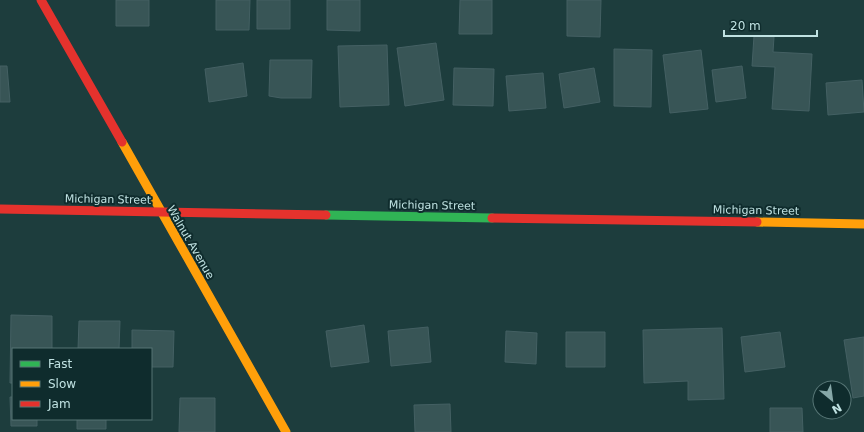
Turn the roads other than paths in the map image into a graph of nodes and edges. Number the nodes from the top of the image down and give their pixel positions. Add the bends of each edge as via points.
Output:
1 (41, 0) edge
2 (0, 209) edge
3 (161, 212) junction
4 (864, 224) edge
5 (286, 432) edge

1 - 3 main road, Walnut Avenue
2 - 3 main road, Michigan Street
3 - 4 main road, Michigan Street
3 - 5 main road, Walnut Avenue

